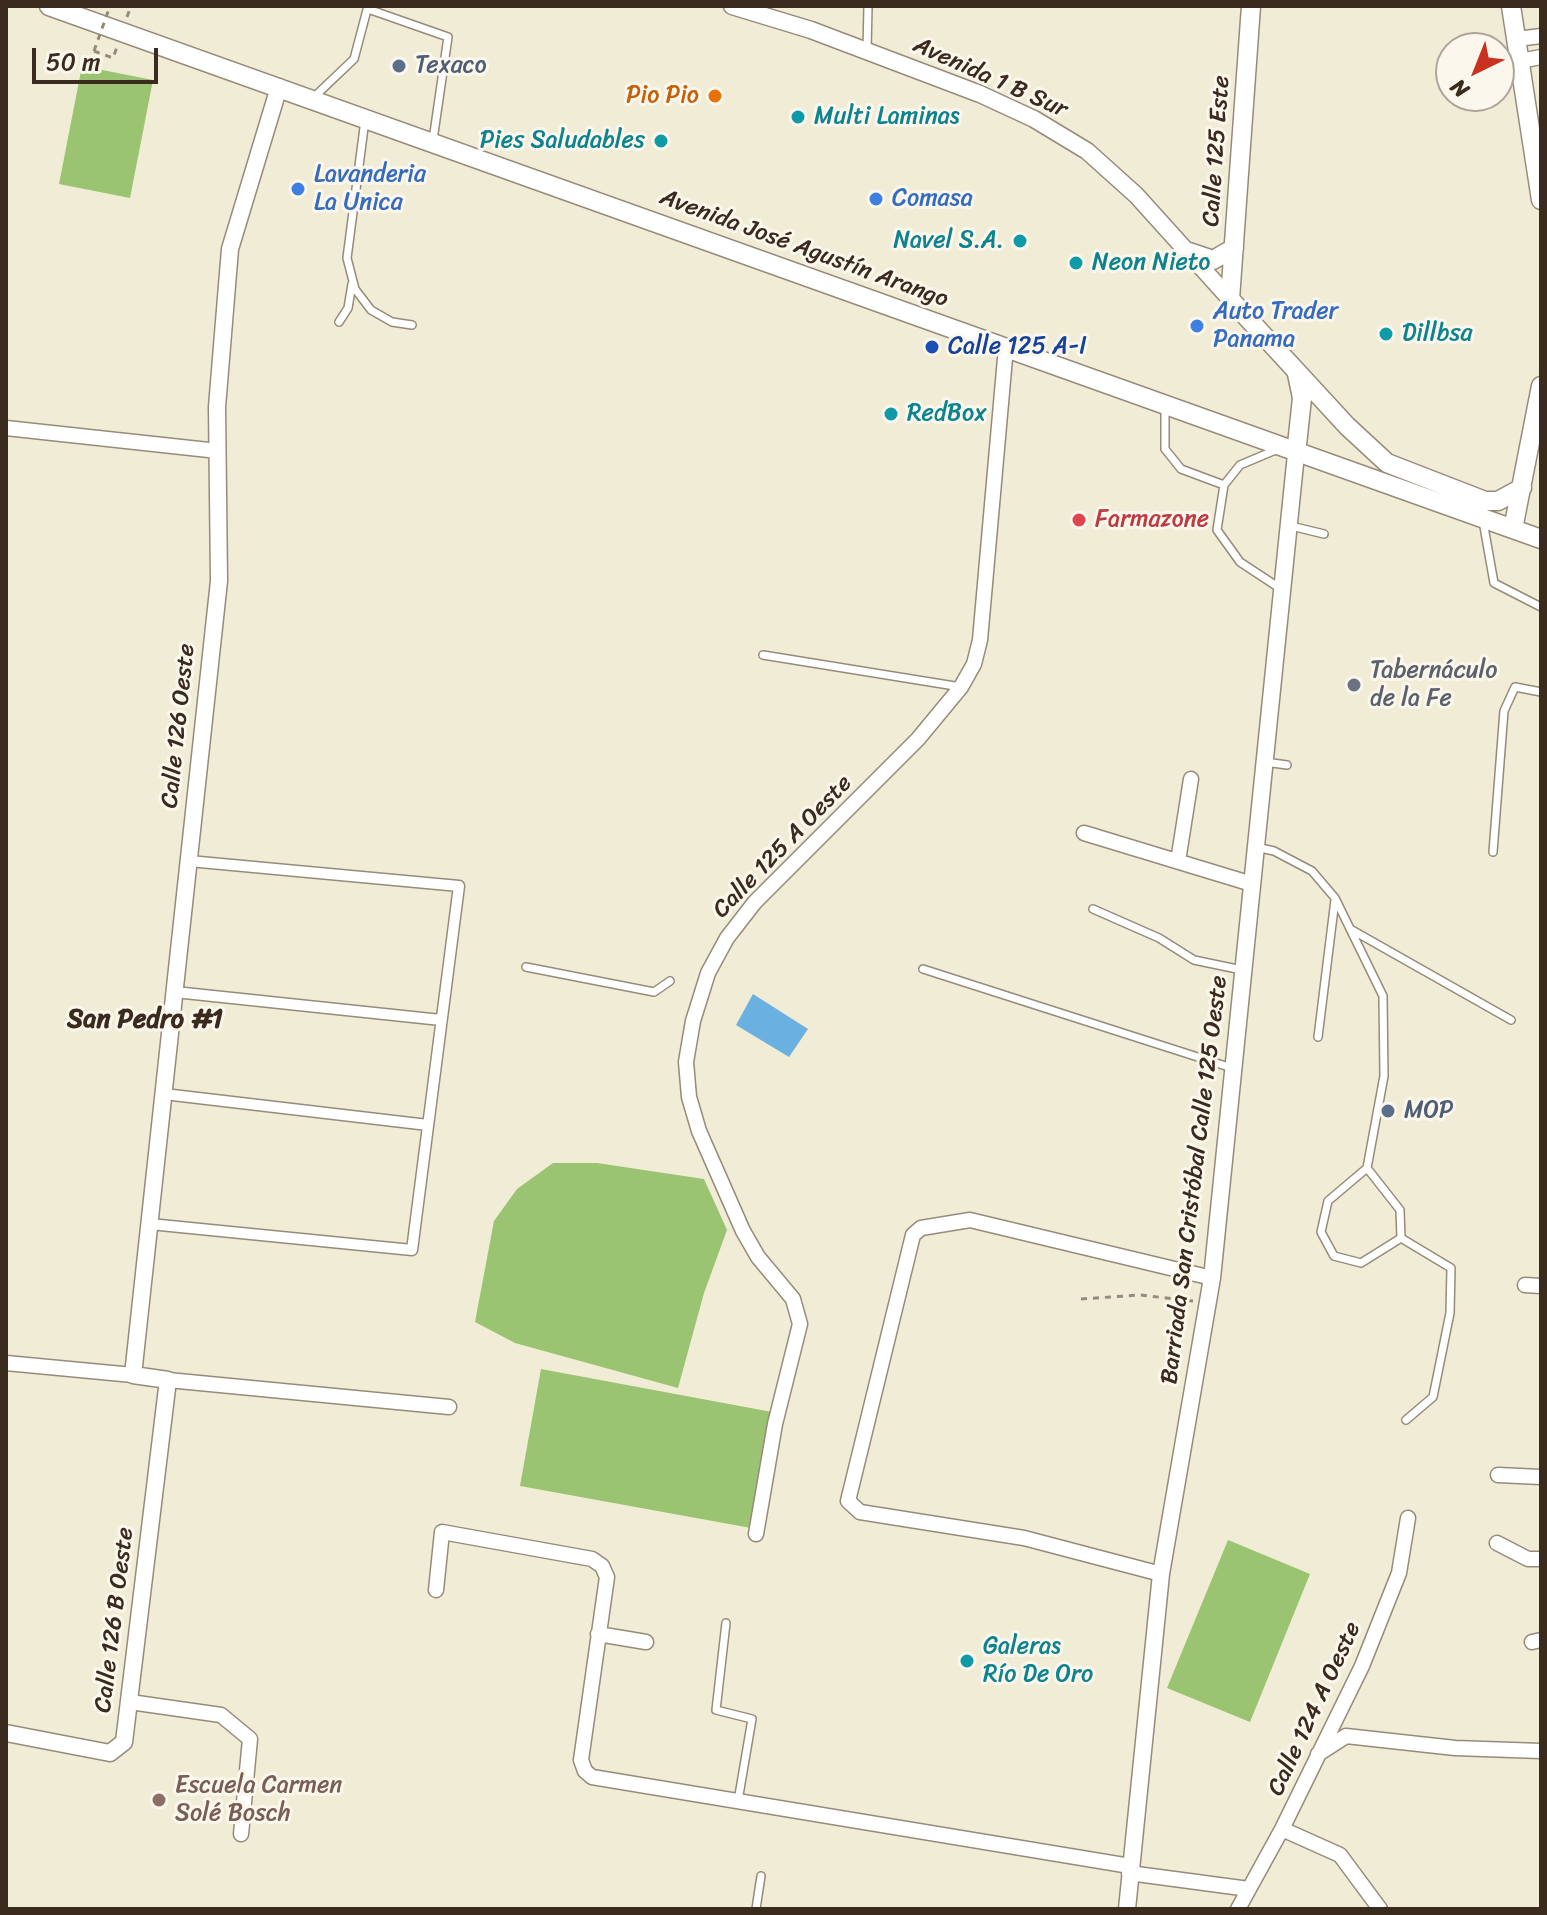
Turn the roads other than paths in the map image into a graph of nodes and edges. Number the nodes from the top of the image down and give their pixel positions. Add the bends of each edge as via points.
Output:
1 (49, 6) edge
2 (732, 6) edge
3 (868, 6) edge
4 (1251, 6) edge
5 (1511, 6) edge
6 (368, 8) edge
7 (1541, 36) edge
8 (1517, 39) junction
9 (867, 51) junction
10 (1541, 57) edge
11 (1520, 61) junction
12 (279, 87) junction
13 (312, 99) junction
14 (365, 118) junction
15 (433, 142) junction
16 (1541, 200) edge
17 (1234, 248) junction
18 (1189, 252) junction
19 (352, 278) junction
20 (1230, 299) junction
21 (339, 322) dead end
22 (412, 325) dead end
23 (1006, 347) junction
24 (1297, 374) junction
25 (1541, 386) edge
26 (1165, 406) junction
27 (6, 428) edge
28 (218, 451) junction
29 (1288, 451) junction
30 (1224, 485) junction
31 (1522, 488) junction
32 (1482, 519) junction
33 (1290, 526) junction
34 (1513, 529) junction
35 (1324, 534) dead end
36 (1541, 539) edge
37 (1283, 589) junction
38 (1541, 607) edge
39 (763, 655) dead end
40 (961, 687) junction
41 (1541, 692) edge
42 (1265, 762) junction
43 (1287, 765) dead end
44 (1191, 779) dead end
45 (1084, 833) dead end
46 (1256, 847) junction
47 (1493, 852) dead end
48 (189, 861) junction
49 (1178, 861) junction
50 (1252, 884) junction
51 (1335, 898) junction
52 (1093, 909) dead end
53 (1350, 929) junction
54 (526, 967) dead end
55 (923, 969) dead end
56 (1244, 970) junction
57 (670, 981) dead end
58 (175, 992) junction
59 (441, 1020) junction
60 (1511, 1020) dead end
61 (1318, 1037) dead end
62 (1234, 1069) junction
63 (164, 1094) junction
64 (428, 1125) junction
65 (1367, 1168) junction
66 (150, 1224) junction
67 (1401, 1238) junction
68 (1212, 1278) junction
69 (1525, 1285) dead end
70 (1541, 1286) edge
71 (6, 1363) edge
72 (133, 1375) junction
73 (168, 1380) junction
74 (449, 1407) dead end
75 (1406, 1420) dead end
76 (1498, 1475) dead end
77 (1541, 1477) edge
78 (1408, 1518) dead end
79 (756, 1534) dead end
80 (1497, 1543) dead end
81 (1541, 1559) edge
82 (1161, 1574) junction
83 (436, 1590) dead end
84 (726, 1623) dead end
85 (598, 1634) junction
86 (646, 1642) dead end
87 (130, 1702) junction
88 (6, 1733) edge
89 (1541, 1751) edge
90 (1318, 1755) junction
91 (738, 1801) junction
92 (1282, 1829) junction
93 (241, 1834) dead end
94 (1129, 1869) junction
95 (761, 1876) dead end
96 (1249, 1889) junction
97 (756, 1909) edge
98 (1127, 1909) edge
99 (1238, 1909) edge
100 (1380, 1909) edge

1 - 12 main road, Avenida José Agustín Arango
2 - 9 street, Avenida 1 B Sur
3 - 9 lane
4 - 17 main road, Calle 125 Este
5 - 8 main road
6 - 13 lane via 354,59
6 - 15 lane via 448,37
7 - 8 street
8 - 11 main road
9 - 18 street, Avenida 1 B Sur via 1007,106 1087,151
10 - 11 street
11 - 16 main road
12 - 13 main road, Avenida José Agustín Arango
12 - 28 street, Calle 126 Oeste via 230,249
13 - 14 main road, Avenida José Agustín Arango
14 - 15 main road, Avenida José Agustín Arango
14 - 19 lane via 347,258
15 - 23 main road, Avenida José Agustín Arango
17 - 18 main road via 1213,260
17 - 20 main road, Calle 125 Este
18 - 20 street, Avenida 1 B Sur
19 - 21 lane via 348,308
19 - 22 lane via 371,310 392,322
20 - 24 main road, Avenida 1 B Sur
23 - 26 main road, Avenida José Agustín Arango
23 - 40 street, Calle 125 A Oeste via 980,640
24 - 29 main road via 1302,398
24 - 31 main road, Avenida 1 B Sur via 1387,463 1485,501 1498,501
25 - 31 main road
26 - 29 main road, Avenida José Agustín Arango
26 - 30 lane via 1165,449 1181,469
27 - 28 street
28 - 48 street, Calle 126 Oeste via 219,581
29 - 30 lane via 1240,465
29 - 32 main road, Avenida José Agustín Arango
29 - 33 street, Barriada San Cristóbal Calle 125 Oeste
30 - 37 lane via 1217,530 1240,562
31 - 34 main road
32 - 34 main road, Avenida José Agustín Arango
32 - 38 lane via 1494,583
33 - 35 lane
33 - 37 street, Barriada San Cristóbal Calle 125 Oeste
34 - 36 main road, Avenida José Agustín Arango
37 - 42 street, Barriada San Cristóbal Calle 125 Oeste
39 - 40 lane
40 - 79 street, Calle 125 A Oeste via 918,739 745,914 708,973 693,1021 686,1062 699,1131 743,1231 793,1299 800,1324
41 - 47 lane via 1515,687 1504,711
42 - 43 lane
42 - 46 street, Barriada San Cristóbal Calle 125 Oeste
44 - 49 street
45 - 49 street
46 - 50 street, Barriada San Cristóbal Calle 125 Oeste
46 - 51 lane via 1312,871
48 - 58 street, Calle 126 Oeste
48 - 59 street via 459,886
49 - 50 street
50 - 56 street, Barriada San Cristóbal Calle 125 Oeste
51 - 53 lane
51 - 61 lane
52 - 56 lane via 1194,960
53 - 60 lane
53 - 65 lane via 1383,996 1384,1076
54 - 57 lane via 654,992
55 - 62 lane
56 - 62 street, Barriada San Cristóbal Calle 125 Oeste
58 - 59 street
58 - 63 street, Calle 126 Oeste
59 - 64 street
62 - 68 street, Barriada San Cristóbal Calle 125 Oeste
63 - 64 street
63 - 66 street, Calle 126 Oeste
64 - 66 street via 412,1250
65 - 67 lane via 1400,1210
65 - 67 lane via 1328,1201 1321,1232 1334,1256 1361,1263
66 - 72 street, Calle 126 Oeste
67 - 75 lane via 1451,1268 1450,1313 1433,1397
68 - 82 street, Barriada San Cristóbal Calle 125 Oeste
68 - 82 street via 970,1220 921,1228 913,1235 848,1501 860,1512 1024,1538
69 - 70 street
71 - 72 street
72 - 73 street
73 - 74 street
73 - 87 street, Calle 126 B Oeste
76 - 77 street
78 - 90 street, Calle 124 A Oeste via 1399,1573 1362,1666
80 - 81 street via 1528,1559
82 - 94 street, Barriada San Cristóbal Calle 125 Oeste
83 - 85 street via 442,1532 592,1559 607,1577
84 - 91 lane via 716,1710 752,1719
85 - 86 street
85 - 91 street via 581,1760 585,1771 592,1777
87 - 88 street, Calle 126 B Oeste via 124,1742 110,1753
87 - 93 street via 221,1715 250,1739
89 - 90 street via 1346,1736
90 - 92 street, Calle 124 A Oeste
91 - 94 street
92 - 96 street, Calle 124 A Oeste
92 - 100 street via 1340,1855
94 - 96 street
94 - 98 street, Barriada San Cristóbal Calle 125 Oeste
95 - 97 lane
96 - 99 street, Calle 124 A Oeste

